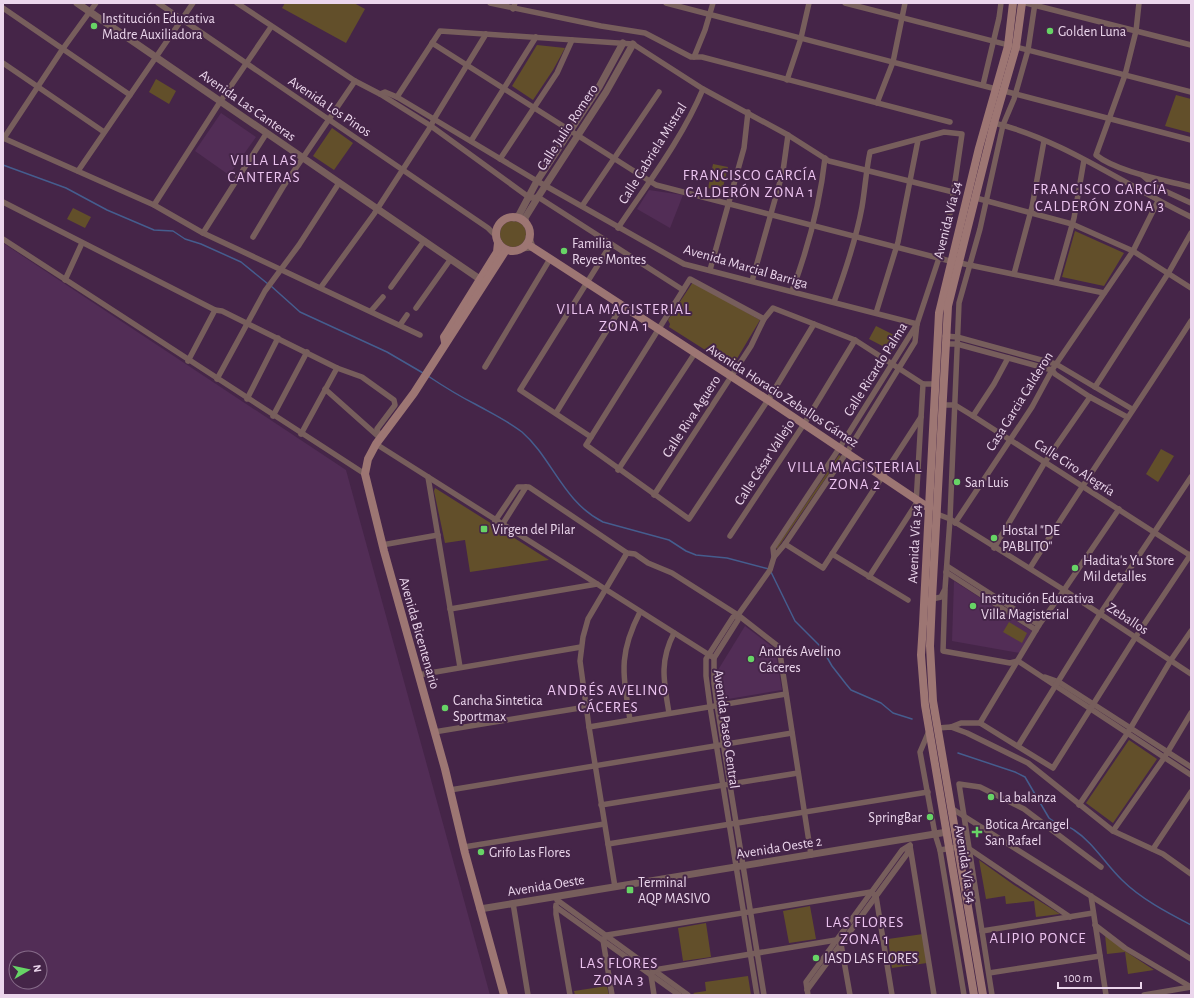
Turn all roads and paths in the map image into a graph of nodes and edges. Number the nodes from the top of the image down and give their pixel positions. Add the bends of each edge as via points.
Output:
1 (77, 3) edge
2 (96, 3) edge
3 (158, 3) edge
4 (193, 3) edge
5 (237, 3) edge
6 (490, 3) edge
7 (667, 3) edge
8 (713, 3) edge
9 (809, 3) edge
10 (845, 3) edge
11 (905, 3) edge
12 (1001, 3) edge
13 (1013, 3) edge
14 (1022, 3) edge
15 (1026, 3) edge
16 (1139, 3) edge
17 (1035, 4) edge
18 (514, 6) edge
19 (3, 8) edge
20 (90, 12) junction
21 (710, 15) junction
22 (901, 17) junction
23 (182, 19) junction
24 (272, 27) junction
25 (1136, 31) junction
26 (486, 34) junction
27 (536, 37) junction
28 (801, 38) junction
29 (572, 40) junction
30 (994, 42) junction
31 (432, 43) junction
32 (623, 43) junction
33 (633, 44) junction
34 (1191, 45) edge
35 (1008, 46) junction
36 (1016, 47) junction
37 (62, 50) junction
38 (1028, 50) junction
39 (156, 57) junction
40 (694, 57) junction
41 (893, 62) junction
42 (3, 63) edge
43 (247, 64) junction
44 (468, 66) junction
45 (1125, 75) junction
46 (787, 80) junction
47 (355, 81) junction
48 (983, 85) junction
49 (38, 88) junction
50 (505, 89) junction
51 (703, 89) junction
52 (996, 90) junction
53 (1004, 91) junction
54 (659, 92) dead end
55 (1191, 92) edge
56 (380, 94) junction
57 (1015, 94) junction
58 (130, 95) junction
59 (397, 98) junction
60 (220, 102) junction
61 (877, 103) junction
62 (534, 107) junction
63 (748, 112) junction
64 (434, 119) junction
65 (1108, 119) junction
66 (330, 120) junction
67 (950, 122) dead end
68 (994, 123) junction
69 (1003, 125) junction
70 (431, 126) junction
71 (571, 130) junction
72 (104, 132) junction
73 (266, 134) junction
74 (578, 134) junction
75 (788, 135) junction
76 (4, 138) edge
77 (918, 140) junction
78 (1191, 140) edge
79 (470, 141) junction
80 (1044, 141) junction
81 (614, 158) junction
82 (825, 158) junction
83 (302, 159) junction
84 (500, 159) junction
85 (1084, 160) junction
86 (402, 170) junction
87 (866, 170) junction
88 (78, 171) junction
89 (1140, 174) junction
90 (537, 181) junction
91 (649, 181) junction
92 (910, 181) junction
93 (339, 183) junction
94 (544, 185) junction
95 (1191, 186) edge
96 (953, 192) junction
97 (538, 197) junction
98 (530, 198) junction
99 (976, 198) junction
100 (985, 201) junction
101 (1158, 201) junction
102 (3, 202) edge
103 (1191, 203) edge
104 (730, 204) junction
105 (154, 205) junction
106 (582, 206) junction
107 (378, 208) junction
108 (1031, 212) junction
109 (772, 215) junction
110 (1191, 217) edge
111 (514, 218) junction
112 (526, 224) junction
113 (1072, 224) junction
114 (813, 226) junction
115 (618, 228) junction
116 (203, 233) junction
117 (1191, 233) edge
118 (497, 236) junction
119 (253, 237) dead end
120 (529, 237) junction
121 (855, 237) junction
122 (3, 239) edge
123 (424, 241) junction
124 (82, 243) junction
125 (611, 244) junction
126 (532, 247) junction
127 (897, 247) junction
128 (522, 248) junction
129 (506, 250) junction
130 (1132, 251) junction
131 (938, 258) junction
132 (550, 259) junction
133 (450, 260) junction
134 (950, 261) junction
135 (959, 263) junction
136 (969, 265) junction
137 (281, 269) junction
138 (710, 270) junction
139 (1169, 272) junction
140 (1014, 274) junction
141 (65, 280) junction
142 (482, 281) junction
143 (752, 281) junction
144 (586, 282) junction
145 (1056, 282) junction
146 (321, 287) junction
147 (391, 287) dead end
148 (1191, 288) edge
149 (683, 290) junction
150 (792, 291) junction
151 (1104, 293) junction
152 (383, 297) dead end
153 (834, 302) junction
154 (622, 306) junction
155 (416, 308) dead end
156 (215, 310) junction
157 (371, 311) junction
158 (876, 313) junction
159 (407, 315) dead end
160 (764, 319) junction
161 (1191, 321) edge
162 (248, 323) junction
163 (814, 324) junction
164 (917, 324) junction
165 (400, 325) junction
166 (660, 329) junction
167 (420, 335) dead end
168 (957, 337) junction
169 (278, 338) junction
170 (855, 340) junction
171 (945, 340) junction
172 (957, 344) junction
173 (307, 352) junction
174 (695, 353) junction
175 (1008, 358) junction
176 (188, 361) junction
177 (892, 364) junction
178 (1056, 364) junction
179 (485, 366) dead end
180 (337, 368) junction
181 (900, 368) junction
182 (1052, 370) junction
183 (732, 376) junction
184 (217, 379) junction
185 (923, 384) junction
186 (935, 384) junction
187 (1095, 387) junction
188 (324, 389) junction
189 (1090, 397) junction
190 (247, 399) junction
191 (768, 400) junction
192 (943, 405) junction
193 (955, 405) junction
194 (1132, 409) junction
195 (556, 413) junction
196 (273, 416) junction
197 (974, 416) junction
198 (921, 417) junction
199 (1127, 417) junction
200 (804, 424) junction
201 (301, 434) junction
202 (591, 437) junction
203 (1009, 439) junction
204 (378, 441) junction
205 (843, 450) junction
206 (1045, 462) junction
207 (618, 470) junction
208 (365, 474) junction
209 (428, 477) junction
210 (883, 477) junction
211 (1191, 477) edge
212 (1081, 486) junction
213 (526, 487) junction
214 (654, 495) junction
215 (917, 499) junction
216 (929, 508) junction
217 (1119, 509) junction
218 (937, 514) junction
219 (950, 519) junction
220 (495, 521) junction
221 (955, 522) junction
222 (502, 525) junction
223 (1153, 532) junction
224 (438, 535) junction
225 (730, 536) dead end
226 (785, 544) junction
227 (382, 545) junction
228 (994, 548) junction
229 (627, 553) junction
230 (832, 554) junction
231 (1191, 555) edge
232 (774, 557) junction
233 (1030, 568) junction
234 (946, 569) junction
235 (869, 577) junction
236 (597, 584) junction
237 (604, 589) junction
238 (945, 589) junction
239 (1064, 590) junction
240 (932, 599) junction
241 (908, 600) dead end
242 (450, 609) junction
243 (640, 612) junction
244 (1100, 614) junction
245 (738, 615) junction
246 (1038, 627) junction
247 (1191, 631) edge
248 (674, 633) junction
249 (1135, 638) junction
250 (581, 647) junction
251 (708, 655) junction
252 (714, 658) junction
253 (1171, 660) junction
254 (1018, 661) junction
255 (460, 667) junction
256 (1191, 674) edge
257 (418, 675) junction
258 (1045, 677) junction
259 (1059, 682) junction
260 (1055, 687) junction
261 (786, 694) junction
262 (716, 705) junction
263 (1094, 705) junction
264 (710, 706) junction
265 (586, 707) junction
266 (1090, 710) junction
267 (669, 713) junction
268 (1191, 713) edge
269 (630, 720) junction
270 (980, 723) junction
271 (589, 727) junction
272 (951, 727) junction
273 (1131, 727) junction
274 (934, 729) junction
275 (434, 732) junction
276 (792, 733) junction
277 (1127, 734) junction
278 (723, 744) junction
279 (716, 746) junction
280 (1018, 746) junction
281 (1167, 751) junction
282 (1164, 758) junction
283 (595, 766) junction
284 (1191, 767) edge
285 (798, 773) junction
286 (1191, 775) edge
287 (729, 784) junction
288 (723, 785) junction
289 (450, 790) junction
290 (928, 792) junction
291 (1191, 792) edge
292 (601, 805) junction
293 (1079, 805) junction
294 (951, 808) junction
295 (804, 812) junction
296 (963, 816) junction
297 (736, 823) junction
298 (604, 824) junction
299 (729, 824) junction
300 (1112, 831) junction
301 (947, 832) junction
302 (935, 834) junction
303 (909, 842) junction
304 (608, 844) junction
305 (464, 848) junction
306 (954, 848) junction
307 (968, 848) junction
308 (1153, 849) junction
309 (940, 850) junction
310 (811, 855) junction
311 (739, 866) junction
312 (1101, 867) dead end
313 (1191, 874) edge
314 (615, 887) junction
315 (874, 894) junction
316 (1091, 896) junction
317 (556, 898) junction
318 (513, 903) junction
319 (556, 906) junction
320 (480, 909) junction
321 (750, 912) junction
322 (743, 913) junction
323 (1093, 913) junction
324 (1070, 917) junction
325 (1095, 925) junction
326 (982, 931) junction
327 (605, 938) junction
328 (839, 942) junction
329 (756, 953) junction
330 (750, 954) junction
331 (1100, 956) junction
332 (1191, 959) edge
333 (653, 972) junction
334 (989, 974) junction
335 (1191, 987) edge
336 (807, 991) edge
337 (504, 995) edge
338 (528, 995) edge
339 (570, 995) edge
340 (612, 995) edge
341 (654, 995) edge
342 (679, 995) edge
343 (688, 995) edge
344 (757, 995) edge
345 (764, 995) edge
346 (850, 995) edge
347 (892, 995) edge
348 (934, 995) edge
349 (964, 995) edge
350 (974, 995) edge
351 (983, 995) edge
352 (992, 995) edge
353 (1106, 995) edge
354 (1144, 995) edge

1 - 20 street, Avenida Las Canteras
2 - 20 street
3 - 23 street, Avenida Los Pinos
4 - 23 street
5 - 24 street
6 - 18 street
7 - 21 street
8 - 21 street
9 - 28 street
10 - 22 street
11 - 22 street
12 - 30 street
13 - 35 main road, Avenida Vía 54
14 - 36 main road, Avenida Vía 54
15 - 17 street
16 - 25 street
17 - 25 street
17 - 38 street
18 - 40 street via 601,26 645,33
19 - 37 street
20 - 37 street
20 - 39 street, Avenida Las Canteras
21 - 28 street
21 - 40 street
22 - 30 street
22 - 41 street
23 - 39 street
23 - 43 street, Avenida Los Pinos
24 - 43 street
24 - 47 street
25 - 34 street
25 - 45 street
26 - 27 street
26 - 31 street via 440,31
26 - 44 street
27 - 29 street
27 - 50 street
28 - 41 street
28 - 46 street
29 - 32 street
29 - 62 street via 557,73
30 - 35 street
30 - 48 street
31 - 44 street
31 - 59 street
32 - 33 street
32 - 71 street, Calle Julio Romero
33 - 51 street
33 - 74 street, Calle Julio Romero
35 - 36 street
35 - 52 main road, Avenida Vía 54
36 - 38 street
36 - 53 main road, Avenida Vía 54
37 - 49 street
37 - 58 street
38 - 45 street
38 - 57 street
39 - 58 street
39 - 60 street, Avenida Las Canteras
40 - 46 street
41 - 48 street
41 - 61 street
42 - 49 street
43 - 60 street
43 - 66 street, Avenida Los Pinos
44 - 50 street
44 - 64 street
45 - 55 street
45 - 65 street
46 - 61 street
47 - 56 street
47 - 66 street
48 - 52 street
49 - 72 street
49 - 76 street
50 - 62 street
50 - 79 street
51 - 63 street
51 - 91 street, Calle Gabriela Mistral via 693,113
52 - 134 main road, Avenida Vía 54
53 - 57 street
53 - 68 main road, Avenida Vía 54
54 - 81 street
56 - 59 street, Avenida Marcial Barriga via 385,92
56 - 70 street
57 - 65 street
57 - 69 street
58 - 72 street
59 - 64 street, Avenida Marcial Barriga
60 - 73 street, Avenida Las Canteras
60 - 105 street
61 - 67 street
62 - 71 street
62 - 84 street
63 - 75 street
63 - 104 street via 744,148
64 - 70 street
64 - 79 street, Avenida Marcial Barriga
65 - 78 street
65 - 89 street via 1096,155
66 - 83 street
66 - 86 street, Avenida Los Pinos
68 - 69 street
68 - 99 main road, Avenida Vía 54
69 - 80 street
69 - 100 street
70 - 86 street
70 - 98 street
71 - 74 street
71 - 90 street, Calle Julio Romero
72 - 88 street
73 - 83 street, Avenida Las Canteras
73 - 116 street
74 - 81 street
74 - 94 street, Calle Julio Romero
75 - 82 street
75 - 109 street via 783,171
76 - 88 street
77 - 87 street via 870,152
77 - 92 street
77 - 96 street via 944,132 962,134
79 - 84 street, Avenida Marcial Barriga
80 - 85 street
80 - 108 street
81 - 91 street
81 - 106 street
82 - 87 street
82 - 114 street
83 - 93 street, Avenida Las Canteras
83 - 119 street
84 - 90 street, Avenida Marcial Barriga
85 - 101 street
85 - 113 street
86 - 107 street
86 - 118 street, Avenida Los Pinos
87 - 92 street
87 - 121 street via 862,207
88 - 105 street
89 - 95 street
89 - 103 street via 1156,187
90 - 94 street, Avenida Marcial Barriga
90 - 98 street, Calle Julio Romero
91 - 104 street
91 - 115 street, Calle Gabriela Mistral
92 - 96 street
92 - 127 street
93 - 107 street, Avenida Las Canteras
93 - 137 street
94 - 97 street, Calle Julio Romero
94 - 106 street, Avenida Marcial Barriga
96 - 131 street
97 - 98 street
97 - 112 street, Calle Julio Romero via 525,218
97 - 125 street
98 - 111 street, Calle Julio Romero via 520,215
99 - 100 street
99 - 135 main road, Avenida Vía 54
100 - 108 street
100 - 136 street
101 - 110 street
101 - 130 street, Casa Garcia Calderon
102 - 124 street
104 - 109 street
104 - 138 street
105 - 116 street
106 - 115 street, Avenida Marcial Barriga
107 - 123 street, Avenida Las Canteras
107 - 146 street
108 - 113 street
108 - 140 street
109 - 114 street
109 - 143 street
111 - 112 main road
111 - 118 main road via 502,222
112 - 120 main road
113 - 130 street
113 - 145 street
114 - 121 street
114 - 150 street
115 - 138 street, Avenida Marcial Barriga via 684,264
116 - 137 street
117 - 139 street
118 - 129 main road
118 - 142 main road, Avenida Bicentenario via 497,252
120 - 126 street
120 - 128 main road
121 - 127 street
121 - 153 street
122 - 141 street
123 - 133 street, Avenida Las Canteras
123 - 147 street
124 - 141 street
124 - 156 street
125 - 144 street
125 - 149 street
126 - 128 street
126 - 132 main road, Avenida Horacio Zeballos Gámez
127 - 131 street
127 - 158 street
128 - 129 main road
129 - 142 main road, Avenida Bicentenario
130 - 139 street
130 - 151 street, Casa Garcia Calderon
131 - 134 street
131 - 164 street
132 - 144 main road, Avenida Horacio Zeballos Gámez
132 - 179 street
133 - 142 street, Avenida Las Canteras
133 - 155 street
134 - 135 street
134 - 186 main road, Avenida Vía 54 via 939,313
135 - 136 street
135 - 171 main road, Avenida Vía 54 via 948,306
136 - 140 street
136 - 168 street via 959,303
137 - 146 street
137 - 162 street
138 - 143 street, Avenida Marcial Barriga
139 - 148 street
139 - 187 street
140 - 145 street
141 - 176 street
142 - 204 main road, Avenida Bicentenario via 444,337 445,342 432,366
143 - 150 street, Avenida Marcial Barriga
144 - 154 main road, Avenida Horacio Zeballos Gámez
144 - 195 street via 520,390
145 - 151 street
146 - 157 street
149 - 160 street via 690,279
149 - 166 street
150 - 153 street, Avenida Marcial Barriga
151 - 178 street, Casa Garcia Calderon
152 - 157 street
153 - 158 street, Avenida Marcial Barriga
154 - 166 main road, Avenida Horacio Zeballos Gámez
154 - 195 street
156 - 162 street
156 - 176 street
157 - 165 street
158 - 164 street, Avenida Marcial Barriga
159 - 165 street
160 - 163 street, Calle Riva Aguero via 774,308
160 - 183 street, Calle Riva Aguero
161 - 194 street
162 - 169 street
162 - 184 street
163 - 170 street
163 - 191 street
164 - 177 street, Calle Ricardo Palma
164 - 181 street, Calle Ricardo Palma via 916,339
165 - 167 street
166 - 174 main road, Avenida Horacio Zeballos Gámez
166 - 202 street
168 - 171 street
168 - 172 street
168 - 178 street
169 - 173 street
169 - 190 street
170 - 177 street
170 - 200 street, Calle César Vallejo
171 - 172 street
171 - 192 main road, Avenida Vía 54
172 - 175 street
172 - 193 street
173 - 180 street
173 - 196 street
174 - 183 main road, Avenida Horacio Zeballos Gámez
174 - 207 street
175 - 182 street
175 - 197 street
176 - 184 street
177 - 181 street
177 - 205 street, Calle Ricardo Palma
178 - 182 street, Casa Garcia Calderon
178 - 187 street
180 - 188 street
180 - 204 street via 362,377 394,400 395,405 377,429
181 - 185 street
181 - 205 street, Calle Ricardo Palma
182 - 189 street
182 - 203 street, Casa Garcia Calderon via 1032,407
183 - 191 main road, Avenida Horacio Zeballos Gámez
183 - 214 street, Calle Riva Aguero
184 - 190 street
185 - 186 street
185 - 198 street
186 - 216 main road, Avenida Vía 54
187 - 194 street
188 - 201 street
188 - 204 street
189 - 199 street
189 - 206 street
190 - 196 street
191 - 200 main road, Avenida Horacio Zeballos Gámez
191 - 214 street via 689,519
192 - 193 street
192 - 218 main road, Avenida Vía 54
193 - 197 street, Calle Ciro Alegría
193 - 219 street
194 - 199 street
195 - 202 street
196 - 201 street
197 - 203 street, Calle Ciro Alegría
198 - 210 street
198 - 215 street
199 - 212 street
200 - 205 main road, Avenida Horacio Zeballos Gámez
200 - 225 street, Calle César Vallejo
201 - 208 street
202 - 207 street via 586,446
203 - 206 street, Calle Ciro Alegría
203 - 221 street, Casa Garcia Calderon
204 - 208 main road, Avenida Bicentenario via 368,459
204 - 209 street
205 - 210 main road, Avenida Horacio Zeballos Gámez
205 - 226 street, Calle Ricardo Palma
205 - 232 street, Calle Ricardo Palma via 773,548
206 - 212 street, Calle Ciro Alegría
206 - 228 street
207 - 214 street
208 - 227 main road, Avenida Bicentenario
209 - 220 street
209 - 224 street
210 - 215 main road, Avenida Horacio Zeballos Gámez
210 - 230 street
211 - 223 street
212 - 217 street, Calle Ciro Alegría
212 - 233 street
213 - 220 street via 518,487
213 - 222 street
213 - 229 street
215 - 216 main road, Avenida Horacio Zeballos Gámez
215 - 235 street
216 - 218 street, Avenida Horacio Zeballos Gámez
216 - 274 main road, Avenida Vía 54 via 921,655 925,705
217 - 223 street, Calle Ciro Alegría
217 - 239 street
218 - 219 street, Zeballos
218 - 240 main road, Avenida Vía 54
219 - 221 street, Zeballos
219 - 234 street
220 - 222 street
221 - 228 street, Zeballos
222 - 236 street
223 - 231 street, Calle Ciro Alegría
223 - 244 street
224 - 227 street
224 - 242 street
226 - 230 street via 823,568
226 - 232 street, Calle Ricardo Palma
227 - 257 main road, Avenida Bicentenario
228 - 233 street, Zeballos
229 - 237 street
229 - 245 street via 635,554 648,563 672,573
230 - 235 street
231 - 249 street
232 - 245 street via 770,570
233 - 239 street, Zeballos
234 - 238 street
234 - 246 street
235 - 241 street
236 - 237 street
236 - 242 street
237 - 243 street
237 - 250 street via 588,619
238 - 240 street, Avenida Vía 54 via 941,597
238 - 254 street via 943,651 1010,663
239 - 244 street, Zeballos
239 - 246 street
240 - 274 main road, Avenida Vía 54 via 931,675
242 - 255 street
243 - 248 street
243 - 269 street via 628,637 624,655
244 - 249 street, Zeballos
244 - 259 street
245 - 251 street, Avenida Paseo Central via 732,617
245 - 252 street, Avenida Paseo Central via 738,620
245 - 261 street via 779,647
246 - 254 street
247 - 253 street
248 - 251 street
248 - 267 street via 666,650 663,666
249 - 253 street, Zeballos
249 - 263 street
250 - 255 street
250 - 265 street via 581,672
251 - 252 street
251 - 264 street, Avenida Paseo Central via 705,665
252 - 262 street, Avenida Paseo Central
253 - 256 street, Zeballos
253 - 273 street
254 - 258 street
254 - 270 street
255 - 257 street
257 - 275 main road, Avenida Bicentenario
258 - 259 street
258 - 260 street
259 - 260 street
259 - 263 street
260 - 266 street
260 - 280 street
261 - 262 street
261 - 276 street
262 - 264 street
262 - 278 street, Avenida Paseo Central
263 - 266 street
263 - 273 street
264 - 267 street
264 - 279 street, Avenida Paseo Central
265 - 271 street
265 - 275 street
266 - 277 street
266 - 280 street via 1053,768
267 - 269 street
268 - 281 street
269 - 271 street
270 - 272 street via 961,723
270 - 280 street
271 - 283 street
272 - 274 street
272 - 293 street via 1028,763
273 - 277 street
273 - 281 street
274 - 290 street via 920,752
274 - 294 main road, Avenida Vía 54
274 - 301 main road, Avenida Vía 54
275 - 289 main road, Avenida Bicentenario
276 - 278 street
276 - 285 street
277 - 282 street
277 - 293 street
278 - 279 street
278 - 287 street, Avenida Paseo Central
279 - 283 street
279 - 288 street, Avenida Paseo Central
281 - 282 street
281 - 284 street
282 - 286 street
282 - 300 street
283 - 289 street
283 - 292 street
285 - 287 street
285 - 295 street
287 - 288 street
287 - 297 street, Avenida Paseo Central
288 - 292 street
288 - 299 street, Avenida Paseo Central
289 - 305 main road, Avenida Bicentenario
290 - 295 street
290 - 302 street
291 - 308 street
292 - 298 street
293 - 300 street
294 - 296 street
294 - 306 main road, Avenida Vía 54
295 - 297 street
295 - 310 street
296 - 307 street
296 - 312 street via 959,784 980,787 1024,809
296 - 316 street
297 - 299 street
297 - 311 street, Avenida Paseo Central
298 - 304 street
298 - 305 street
299 - 304 street
299 - 311 street, Avenida Paseo Central
300 - 308 street
301 - 302 street, Avenida Oeste 2
301 - 306 main road, Avenida Vía 54
302 - 303 street, Avenida Oeste 2
302 - 309 street
303 - 310 street, Avenida Oeste 2
303 - 315 street
303 - 348 street
304 - 314 street
305 - 320 main road, Avenida Bicentenario
306 - 307 street
306 - 309 street
306 - 350 main road, Avenida Vía 54
306 - 351 main road, Avenida Vía 54
307 - 324 street
307 - 326 street
308 - 313 street via 1178,863
309 - 349 street
310 - 311 street, Avenida Oeste 2
311 - 314 street, Avenida Oeste 2
311 - 321 street
311 - 322 street, Avenida Paseo Central
314 - 317 street, Avenida Oeste
315 - 321 street
315 - 328 street
315 - 347 street
316 - 323 street
316 - 332 street
317 - 318 street, Avenida Oeste
317 - 319 street
317 - 327 street
318 - 320 street, Avenida Oeste
318 - 338 street
319 - 327 street
319 - 339 street
320 - 337 main road, Avenida Bicentenario
321 - 322 street
321 - 329 street
322 - 327 street
322 - 330 street, Avenida Paseo Central
323 - 324 street
323 - 325 street
324 - 326 street
325 - 331 street
325 - 335 street via 1125,948
326 - 334 street
327 - 333 street
327 - 340 street
328 - 329 street
328 - 336 street via 806,982
328 - 346 street
329 - 330 street
329 - 345 street
330 - 333 street
330 - 344 street, Avenida Paseo Central
331 - 334 street
331 - 353 street
333 - 341 street
333 - 342 street
333 - 343 street
334 - 352 street
335 - 354 street

